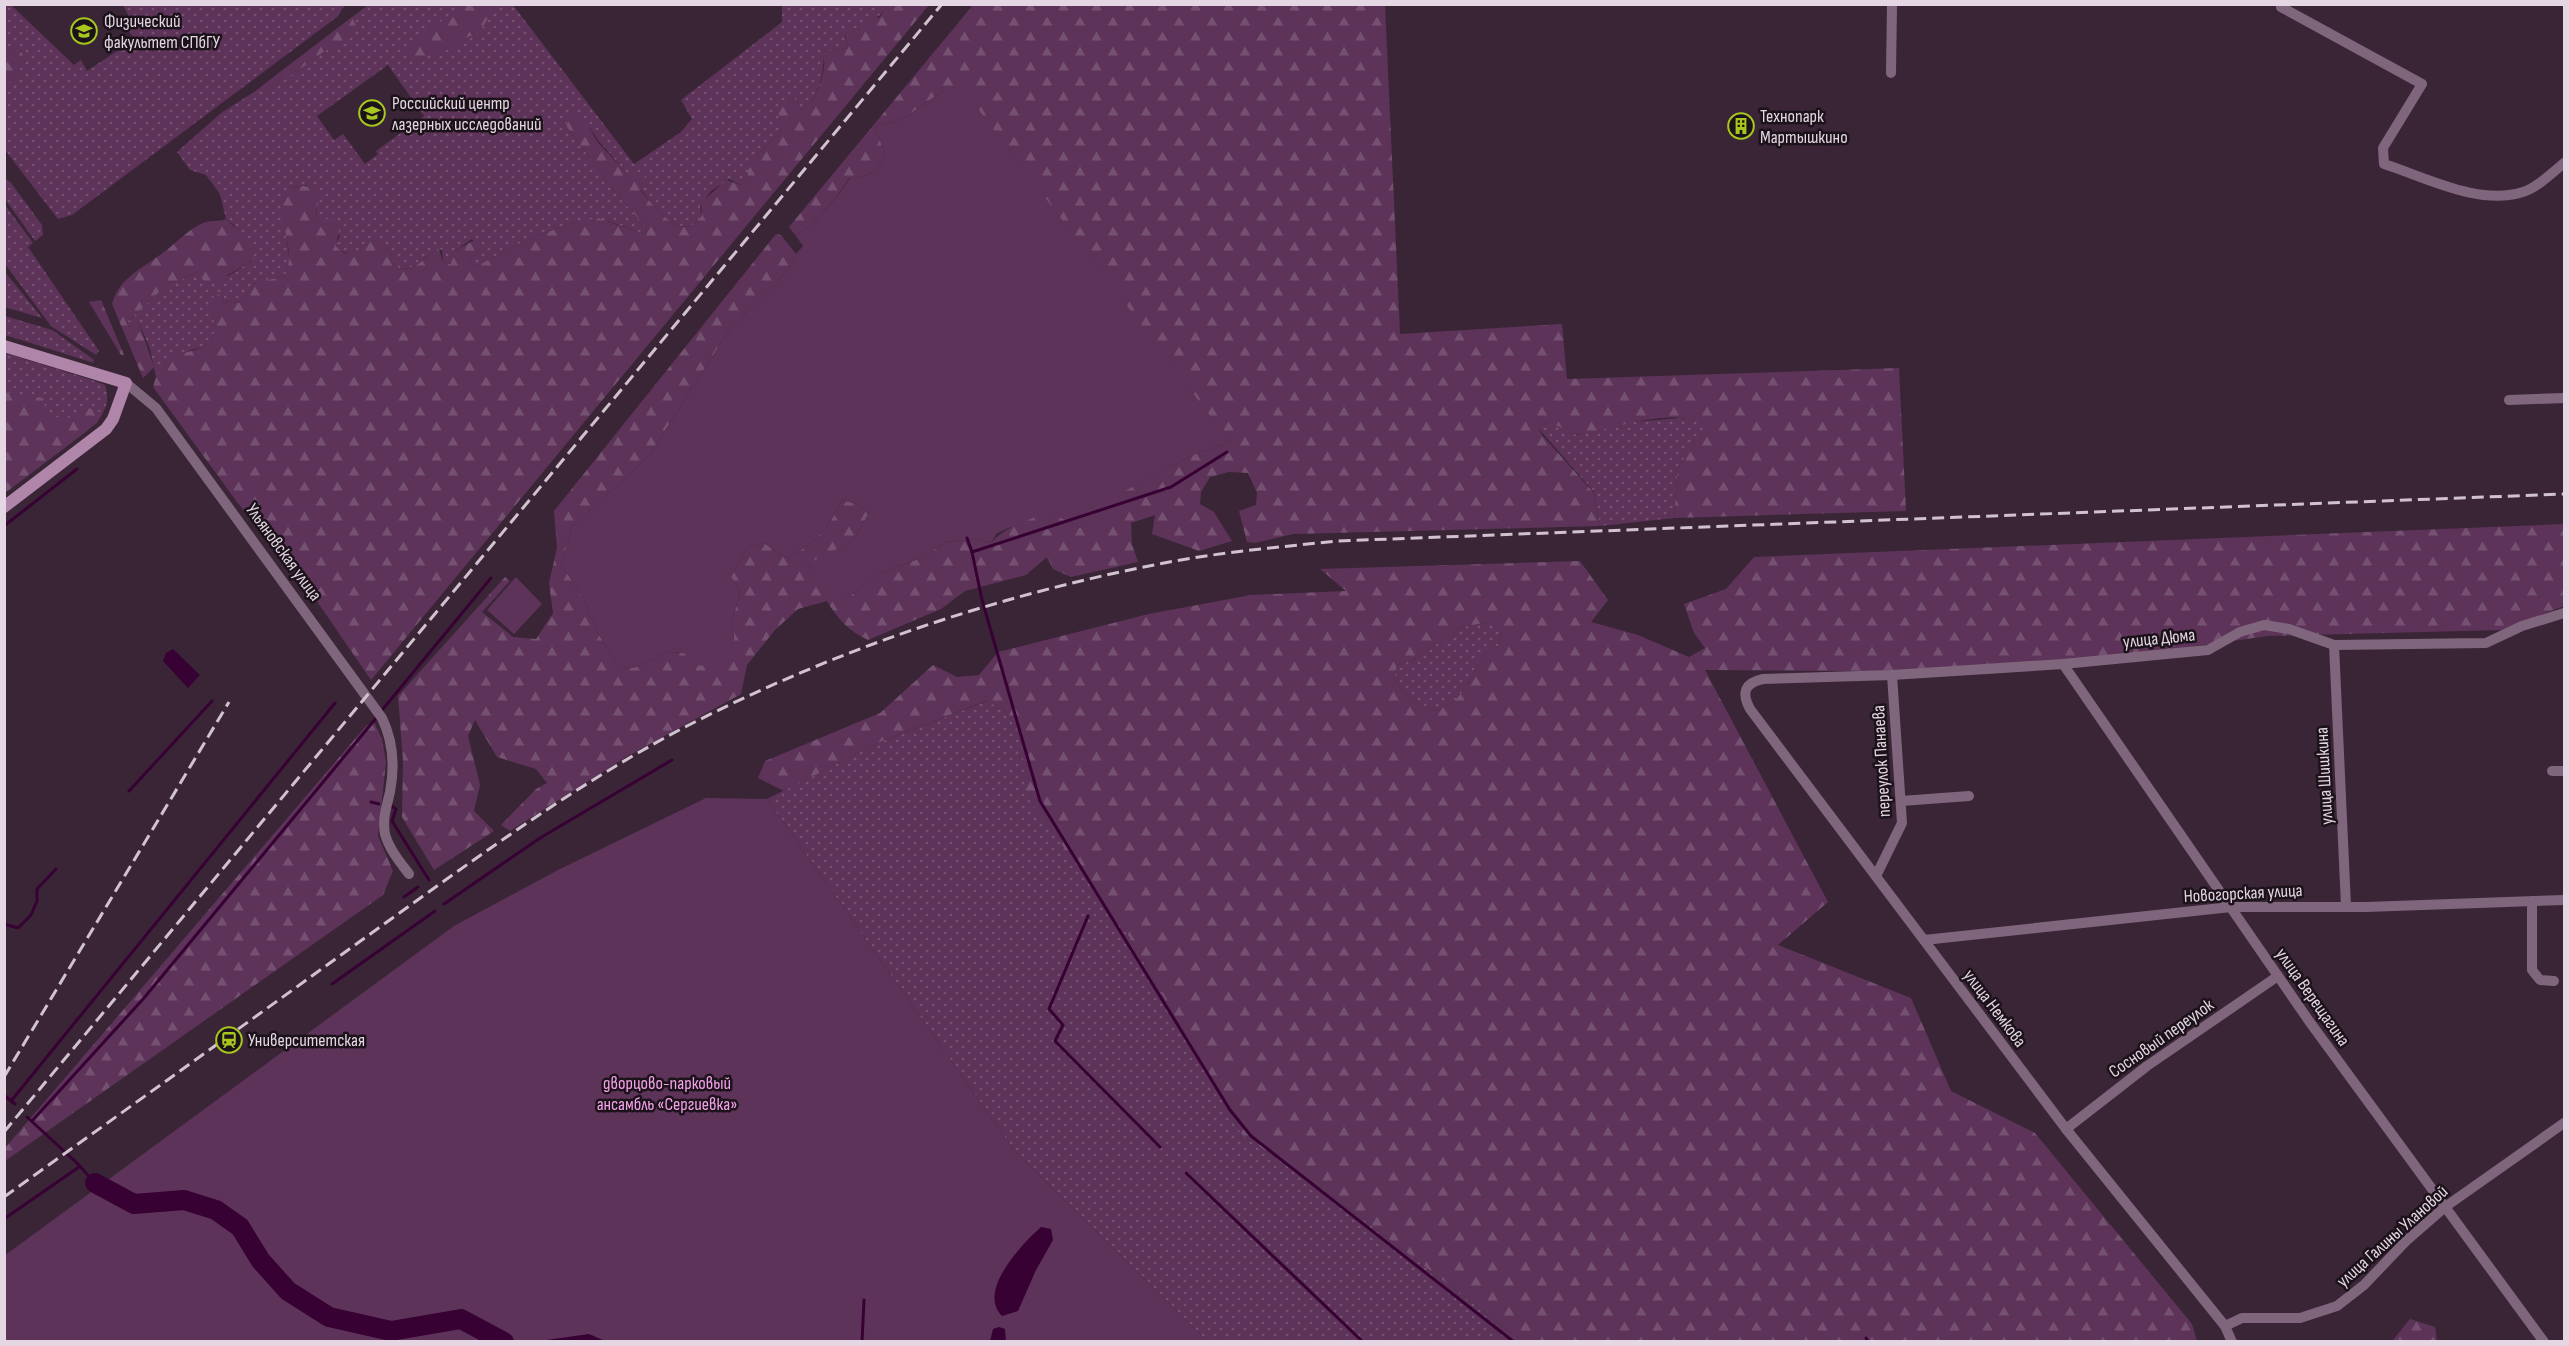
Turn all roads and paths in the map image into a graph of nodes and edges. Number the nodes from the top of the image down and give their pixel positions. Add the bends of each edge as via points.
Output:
1 (1892, 4) edge
2 (2281, 7) dead end
3 (1891, 73) dead end
4 (2565, 163) edge
5 (4, 346) edge
6 (126, 382) junction
7 (2565, 398) edge
8 (2509, 400) dead end
9 (4, 507) edge
10 (2565, 613) edge
11 (2334, 645) junction
12 (2063, 664) junction
13 (1892, 675) junction
14 (1746, 688) joint
15 (2552, 771) dead end
16 (2565, 771) edge
17 (1969, 796) dead end
18 (1901, 801) junction
19 (409, 874) dead end
20 (1876, 876) junction
21 (2565, 900) edge
22 (2532, 901) junction
23 (2346, 906) junction
24 (2231, 907) junction
25 (1924, 940) junction
26 (2278, 976) junction
27 (2554, 981) dead end
28 (2565, 1123) edge
29 (2066, 1129) junction
30 (2445, 1207) junction
31 (2225, 1326) junction
32 (2232, 1341) edge
33 (2544, 1341) edge

1 - 3 street
2 - 4 street via 2422,84 2383,148 2384,164 2492,196 2524,192
5 - 6 street, Ульяновская улица
6 - 9 street via 113,419 102,433
6 - 19 street, Ульяновская улица via 156,408 382,718 391,736 393,763 385,835
7 - 8 street
10 - 11 street, улица Дюма via 2522,626 2487,643
11 - 12 street, улица Дюма via 2289,629 2264,625 2240,632 2208,650
11 - 23 street, улица Шишкина
12 - 13 street, улица Дюма
12 - 24 street, улица Верещагина
13 - 14 street, улица Дюма via 1763,679 1752,681
13 - 18 street, переулок Панаева
14 - 20 street, улица Немкова via 1744,698 1750,709
15 - 16 street
17 - 18 street
18 - 20 street, переулок Панаева via 1902,823
20 - 25 street, улица Немкова
21 - 22 street, Новогорская улица
22 - 23 street, Новогорская улица
22 - 27 street via 2532,970 2540,980
23 - 24 street, Новогорская улица
24 - 25 street, Новогорская улица
24 - 26 street, улица Верещагина
25 - 29 street, улица Немкова
26 - 29 street, Сосновый переулок via 2147,1066
26 - 30 street, улица Верещагина
28 - 30 street, улица Галины Улановой
29 - 31 street, улица Немкова
30 - 31 street, улица Галины Улановой via 2337,1306 2300,1318 2242,1317
30 - 33 street, улица Верещагина
31 - 32 street, улица Немкова

